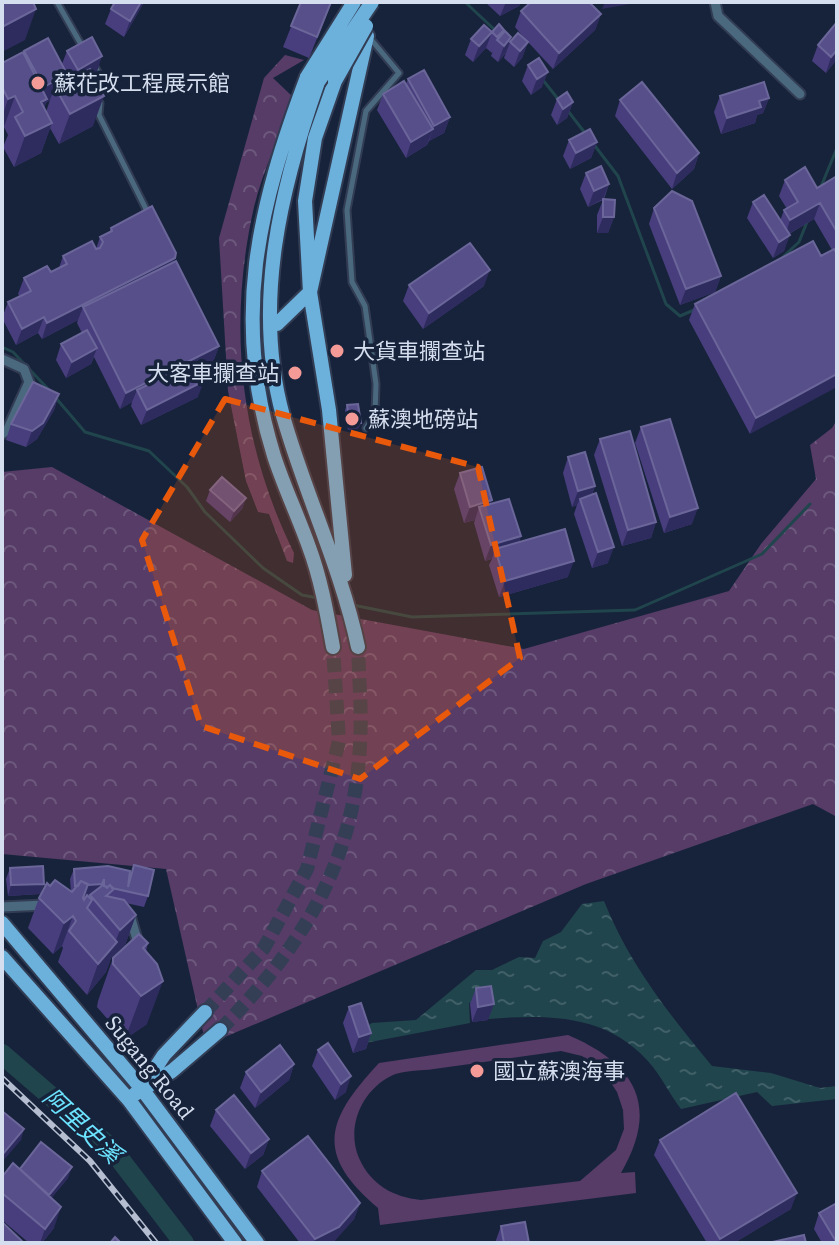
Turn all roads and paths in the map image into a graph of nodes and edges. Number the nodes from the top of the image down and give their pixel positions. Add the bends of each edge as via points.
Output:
1 (57, 2) edge
2 (346, 2) edge
3 (354, 2) edge
4 (372, 2) edge
5 (382, 2) edge
6 (715, 2) edge
7 (367, 36) junction
8 (312, 79) junction
9 (800, 94) dead end
10 (287, 172) junction
11 (151, 220) edge
12 (310, 292) junction
13 (277, 324) junction
14 (2, 359) edge
15 (366, 428) dead end
16 (2, 434) edge
17 (347, 596) junction
18 (333, 647) tunnel mouth
19 (358, 647) tunnel mouth
20 (62, 906) edge
21 (2, 907) edge
22 (117, 914) edge
23 (2, 923) edge
24 (2, 957) edge
25 (143, 963) edge
26 (205, 1012) tunnel mouth
27 (220, 1030) tunnel mouth
28 (142, 1089) junction
29 (129, 1100) junction
30 (235, 1243) edge
31 (257, 1243) edge

1 - 11 lane via 102,79 99,115
2 - 7 lane
3 - 8 main road, bridge
4 - 8 main road, bridge
5 - 12 main road, bridge via 335,81 315,138 305,201
6 - 9 street via 718,16
7 - 12 main road
7 - 15 lane via 399,73 366,111 347,210 352,282 365,306 376,384 375,414
8 - 10 main road
8 - 18 main road via 279,151 257,240 254,363 274,455 310,549
10 - 13 main road via 277,252
10 - 17 main road via 274,245 271,319 276,374 282,413
12 - 13 main road
12 - 17 main road via 329,410
13 - 17 main road via 297,446
14 - 16 street via 24,369 29,382
17 - 19 main road
20 - 21 street
22 - 25 street via 131,919
23 - 28 main road, Sugang Road
24 - 29 main road, Sugang Road
26 - 28 main road via 164,1055
27 - 28 main road
28 - 29 main road
28 - 31 main road, Sugang Road
29 - 30 main road, Sugang Road

